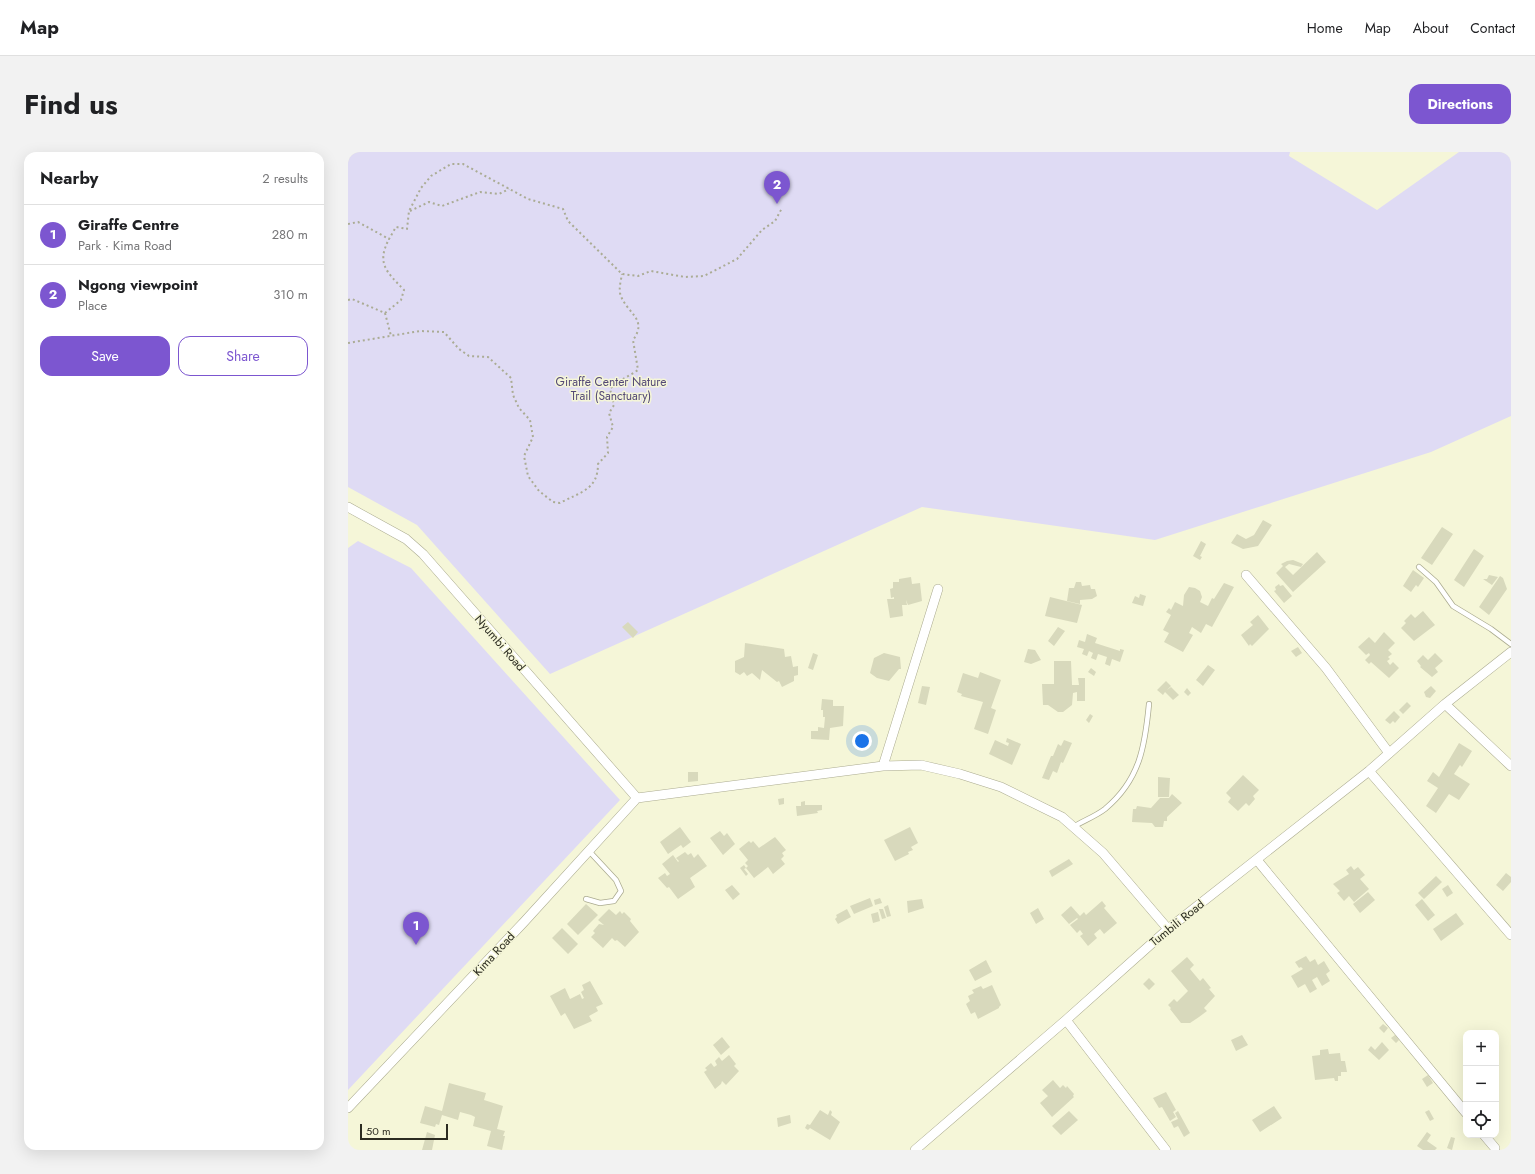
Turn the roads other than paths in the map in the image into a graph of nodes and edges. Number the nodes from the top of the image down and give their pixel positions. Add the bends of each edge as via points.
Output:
1 (348, 507) edge
2 (1419, 566) dead end
3 (1246, 575) dead end
4 (938, 589) dead end
5 (1511, 644) edge
6 (1511, 652) edge
7 (1149, 704) dead end
8 (1445, 704) junction
9 (1389, 754) junction
10 (883, 766) junction
11 (1511, 766) edge
12 (1369, 771) junction
13 (637, 798) junction
14 (1073, 827) junction
15 (589, 851) junction
16 (1256, 860) junction
17 (586, 899) dead end
18 (1168, 929) junction
19 (1511, 935) edge
20 (1066, 1020) junction
21 (348, 1108) edge
22 (1463, 1109) edge
23 (1487, 1138) edge
24 (1495, 1148) dead end
25 (915, 1150) edge
26 (1166, 1150) edge

1 - 13 street, Nyumbi Road via 406,539 423,554
2 - 5 lane via 1436,582 1453,606 1492,629
3 - 9 street via 1326,668
4 - 10 street
6 - 8 street, Tumbili Road
7 - 14 lane via 1145,743 1134,774 1121,794 1104,810
8 - 9 street, Tumbili Road
8 - 11 street
9 - 12 street, Tumbili Road
10 - 13 street
10 - 14 street via 921,765 960,774 994,785 1062,818
12 - 16 street, Tumbili Road
12 - 19 street
13 - 15 street, Kima Road
14 - 18 street via 1103,853
15 - 17 lane via 616,880 621,891 614,901 600,903
15 - 21 street, Kima Road
16 - 18 street, Tumbili Road
16 - 22 street
18 - 20 street, Tumbili Road
20 - 25 street, Tumbili Road
20 - 26 street
23 - 24 street

